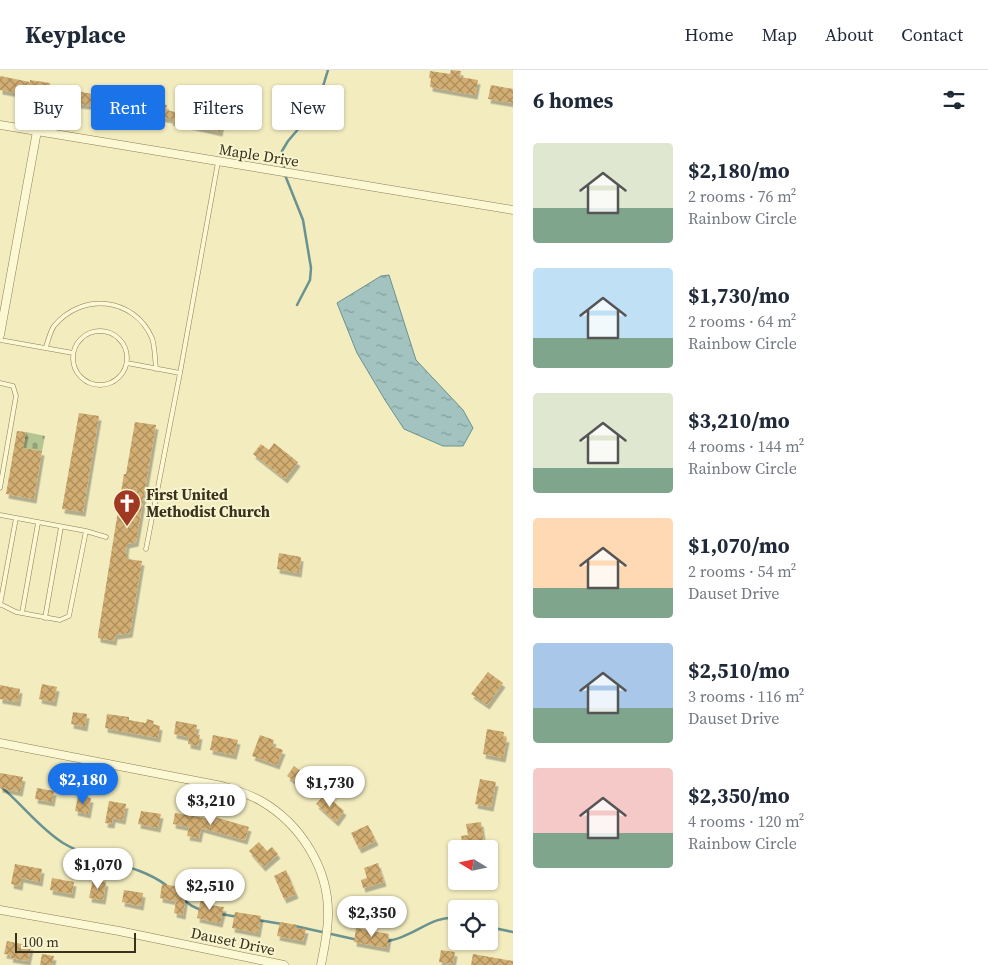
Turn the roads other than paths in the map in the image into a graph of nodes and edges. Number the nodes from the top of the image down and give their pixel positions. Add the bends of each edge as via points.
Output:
1 (0, 125) edge
2 (37, 132) junction
3 (218, 162) junction
4 (513, 210) edge
5 (0, 335) edge
6 (0, 340) edge
7 (46, 347) junction
8 (74, 353) junction
9 (126, 364) junction
10 (156, 369) junction
11 (180, 373) junction
12 (0, 383) edge
13 (0, 488) edge
14 (0, 515) edge
15 (16, 518) junction
16 (38, 523) junction
17 (61, 527) junction
18 (86, 531) junction
19 (106, 537) dead end
20 (146, 549) dead end
21 (0, 604) edge
22 (22, 613) junction
23 (45, 618) junction
24 (0, 743) edge
25 (0, 910) edge
26 (284, 965) edge
27 (321, 965) edge

1 - 2 street, Maple Drive
2 - 3 street, Maple Drive
2 - 5 street
3 - 4 street, Maple Drive
3 - 11 lane
6 - 7 lane
7 - 8 lane
7 - 10 lane via 53,328 63,317 76,309 102,302 117,306 142,323 152,339
8 - 9 lane via 76,371 90,383 109,384 123,372
8 - 9 lane via 76,345 88,333 105,331 120,339 125,346
9 - 10 lane
10 - 11 lane
11 - 20 lane
12 - 13 lane via 13,386 16,396
14 - 15 lane
15 - 16 lane
15 - 21 lane
16 - 17 lane
16 - 22 lane
17 - 18 lane
17 - 23 lane
18 - 19 lane
18 - 23 lane via 69,616 60,620
21 - 22 lane
22 - 23 lane
24 - 27 street via 222,786 246,793 281,814 314,853 327,893 328,915
25 - 26 street, Dauset Drive

